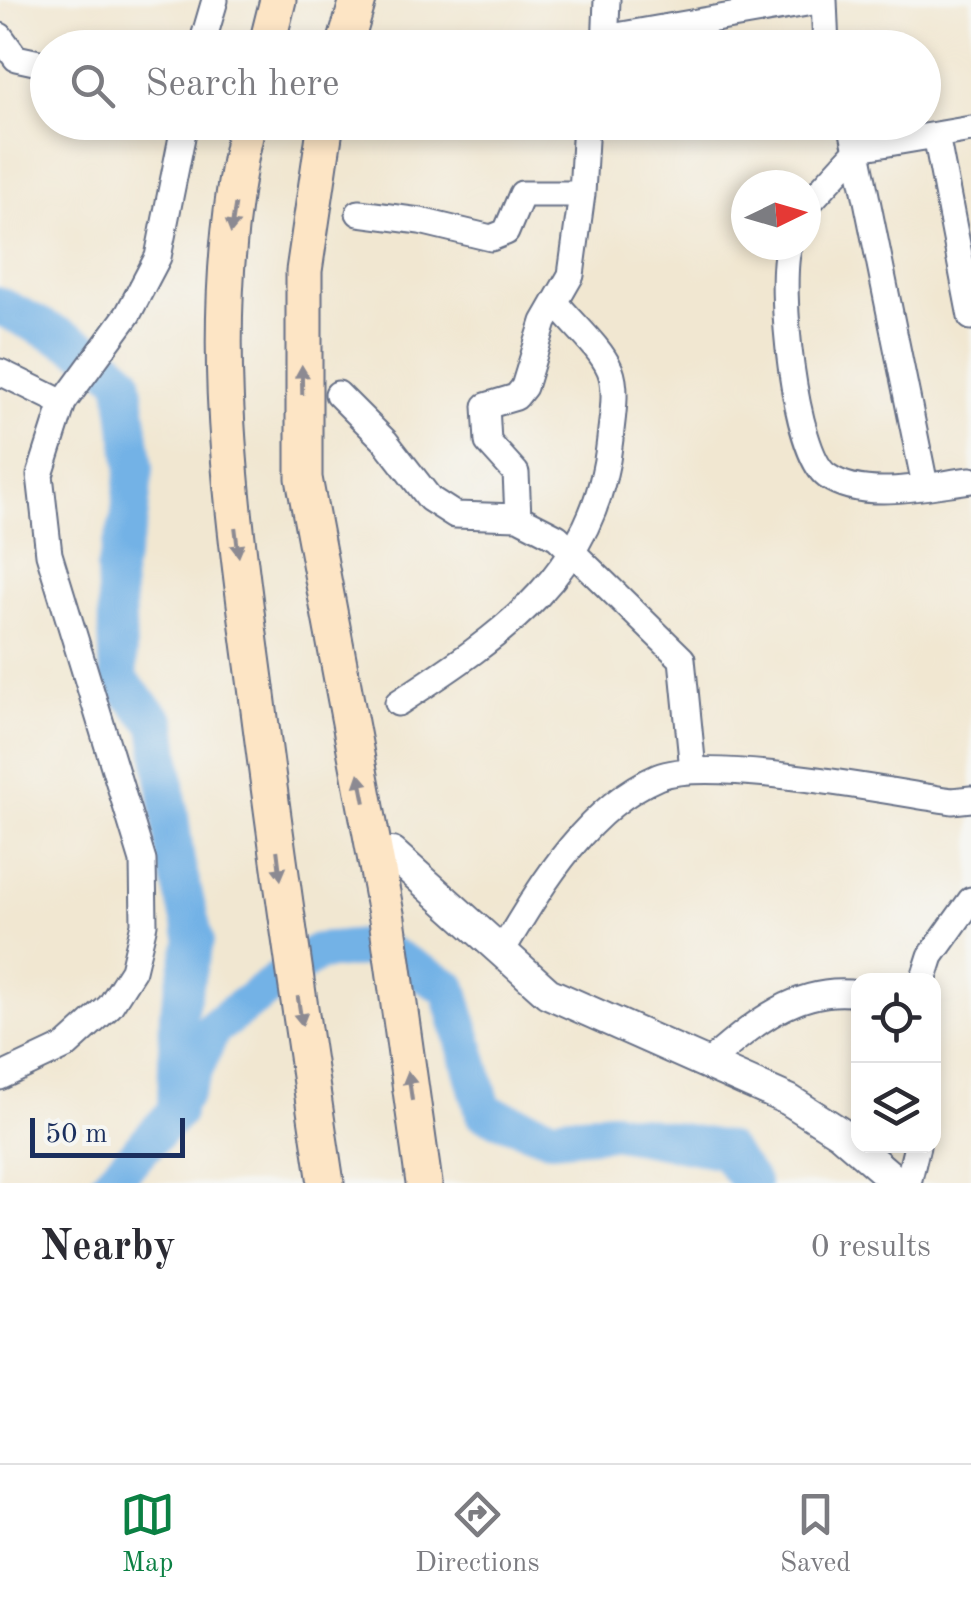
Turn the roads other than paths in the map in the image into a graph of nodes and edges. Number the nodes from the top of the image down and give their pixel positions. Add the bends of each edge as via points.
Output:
1 (215, 0) edge
2 (278, 0) edge
3 (358, 0) edge
4 (607, 0) edge
5 (824, 0) edge
6 (206, 30) edge
7 (270, 30) edge
8 (349, 30) edge
9 (606, 30) edge
10 (671, 30) edge
11 (825, 30) edge
12 (0, 36) edge
13 (30, 61) edge
14 (971, 129) edge
15 (941, 134) edge
16 (181, 140) edge
17 (245, 140) edge
18 (323, 140) edge
19 (585, 140) edge
20 (857, 140) edge
21 (906, 140) edge
22 (937, 140) edge
23 (859, 148) junction
24 (821, 190) edge
25 (582, 194) junction
26 (359, 213) dead end
27 (788, 260) edge
28 (966, 264) edge
29 (557, 304) junction
30 (971, 317) edge
31 (0, 372) edge
32 (338, 394) dead end
33 (64, 404) junction
34 (971, 480) edge
35 (925, 485) junction
36 (518, 517) junction
37 (574, 554) junction
38 (398, 703) dead end
39 (693, 770) junction
40 (971, 800) edge
41 (392, 852) dead end
42 (968, 911) edge
43 (503, 950) junction
44 (926, 973) edge
45 (851, 994) edge
46 (708, 1063) junction
47 (0, 1076) edge
48 (915, 1153) edge
49 (326, 1183) edge
50 (424, 1183) edge
51 (898, 1183) edge
52 (908, 1183) edge

1 - 6 street
2 - 7 main road
3 - 8 main road
4 - 9 street
5 - 10 street
5 - 11 street
12 - 13 street via 16,58
14 - 15 street
16 - 33 street via 158,256 128,314
17 -> 49 main road via 227,255 222,383 229,480
50 -> 18 main road via 387,918 304,478 304,271
19 - 25 street
20 - 23 street
21 - 23 street
22 - 28 street
23 - 24 street
23 - 35 street
25 - 26 street via 522,194 506,232 491,238
25 - 29 street via 571,274
27 - 35 street via 784,310 809,452 825,475 848,485
28 - 30 street
29 - 36 street via 544,322 524,387 485,410 488,442 516,473
29 - 37 street via 610,370 614,401 605,484
31 - 33 street
32 - 36 street via 386,441 430,499 455,515
33 - 47 street via 40,476 49,554 143,860 144,924 133,970 110,1006 66,1046
34 - 35 street
36 - 37 street
37 - 38 street via 522,614
37 - 39 street via 682,658
39 - 40 street
39 - 43 street via 663,775 614,804 544,881
41 - 43 street
42 - 44 street via 931,956
43 - 46 street via 548,992
45 - 46 street via 826,992 765,1015
46 - 51 street via 840,1132
48 - 52 street

